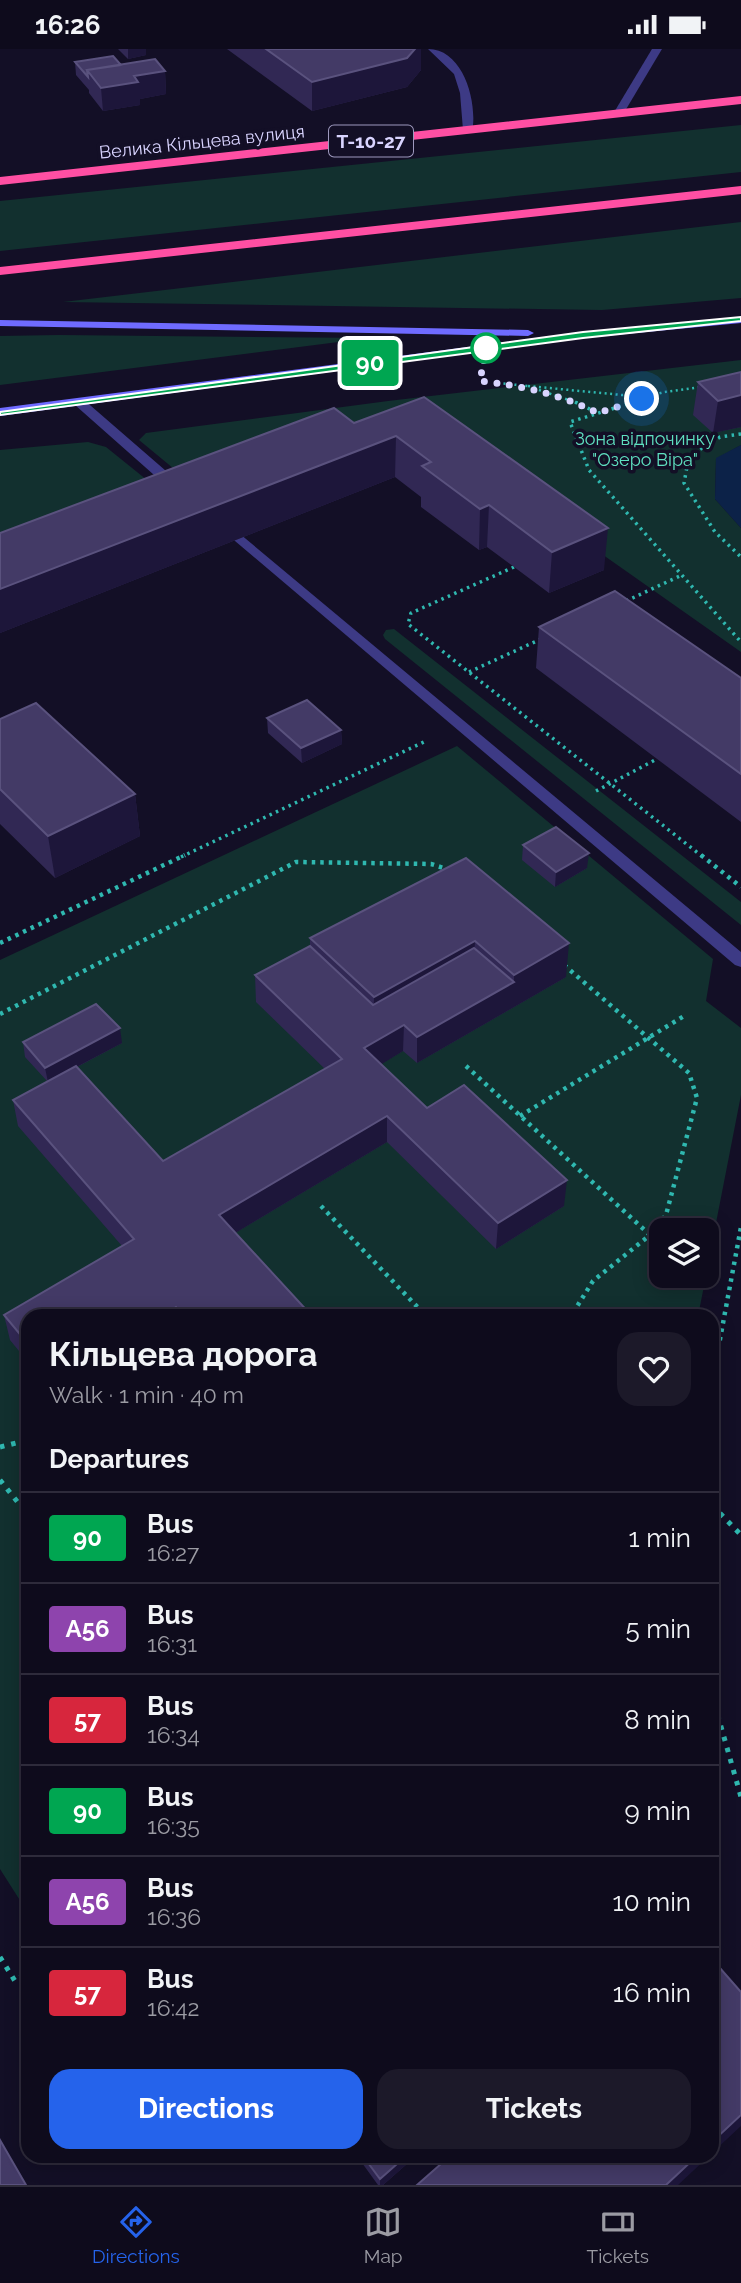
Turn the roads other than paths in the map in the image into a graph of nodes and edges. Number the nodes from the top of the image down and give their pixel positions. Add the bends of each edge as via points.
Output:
1 (433, 49) edge
2 (657, 49) edge
3 (741, 100) edge
4 (618, 114) junction
5 (468, 130) junction
6 (0, 181) edge
7 (741, 190) edge
8 (0, 271) edge
9 (741, 320) edge
10 (0, 323) edge
11 (583, 335) junction
12 (79, 402) junction
13 (0, 412) edge
14 (185, 495) edge
15 (240, 538) dead end
16 (741, 961) edge

1 - 5 street via 460,72
2 - 4 street
3 - 4 highway, Велика Кільцева вулиця / Т-10-27
4 - 5 highway, Велика Кільцева вулиця / Т-10-27
5 - 6 highway, Велика Кільцева вулиця / Т-10-27
7 - 8 highway
9 - 11 main road
10 - 11 main road
11 - 12 main road
12 - 13 main road
12 - 14 street
15 - 16 street

